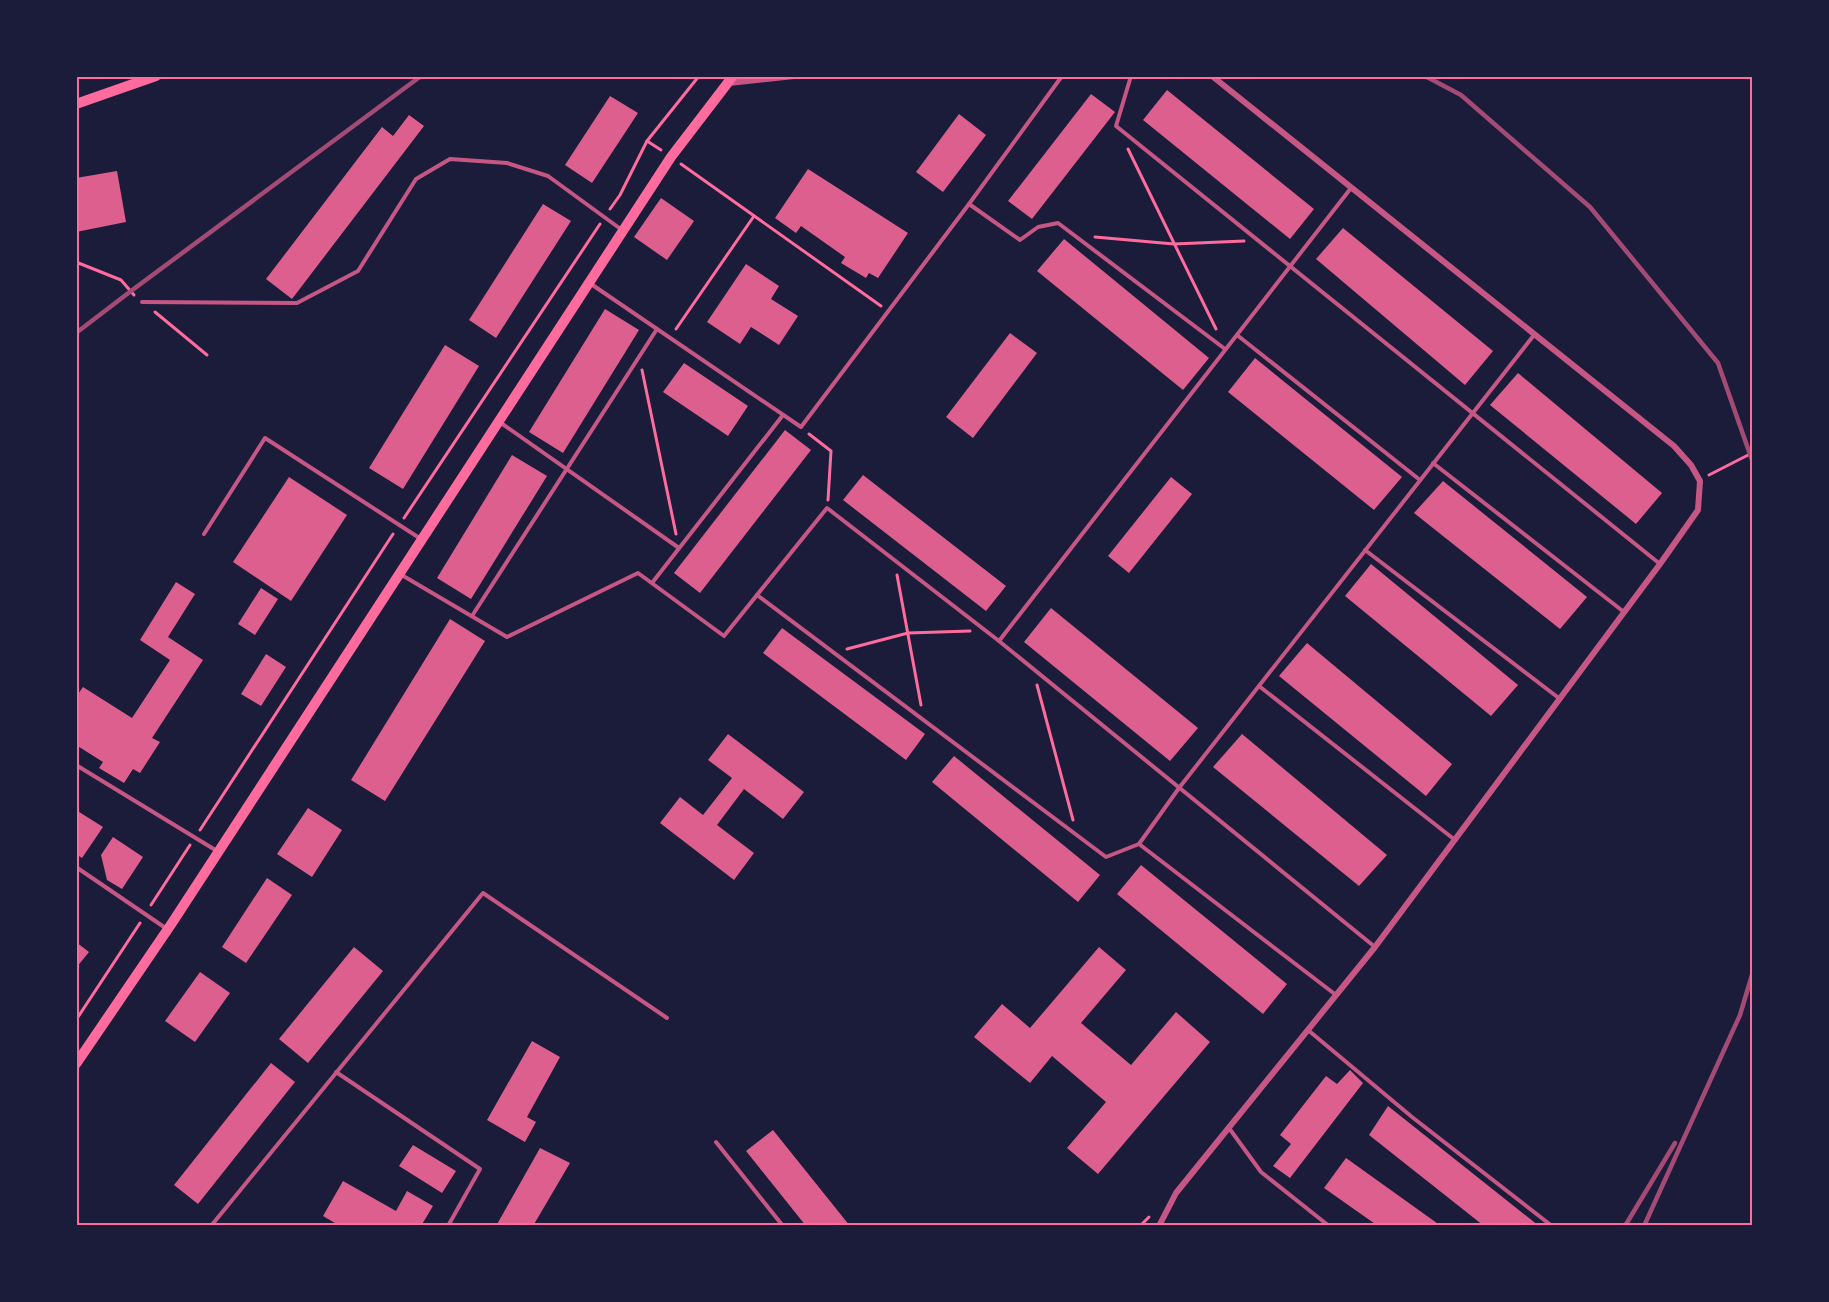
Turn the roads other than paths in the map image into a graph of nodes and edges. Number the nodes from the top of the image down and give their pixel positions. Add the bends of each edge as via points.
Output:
1 (156, 76) edge
2 (794, 76) edge
3 (1062, 76) edge
4 (1131, 76) edge
5 (1212, 76) edge
6 (730, 80) edge
7 (76, 104) edge
8 (1351, 188) junction
9 (969, 204) junction
10 (622, 230) junction
11 (1290, 266) junction
12 (588, 282) junction
13 (142, 302) dead end
14 (657, 329) junction
15 (1237, 334) junction
16 (1534, 334) junction
17 (1226, 349) junction
18 (1473, 413) junction
19 (783, 415) junction
20 (497, 421) junction
21 (1433, 463) junction
22 (566, 468) junction
23 (1420, 480) junction
24 (204, 534) dead end
25 (421, 540) junction
26 (679, 548) junction
27 (1365, 550) junction
28 (1660, 564) junction
29 (400, 573) junction
30 (652, 583) junction
31 (757, 595) junction
32 (1624, 612) junction
33 (472, 616) junction
34 (999, 641) junction
35 (1259, 686) junction
36 (1560, 699) junction
37 (76, 765) edge
38 (1179, 788) junction
39 (1455, 840) junction
40 (1139, 843) junction
41 (218, 852) junction
42 (76, 867) edge
43 (167, 929) junction
44 (1375, 947) junction
45 (1336, 995) junction
46 (667, 1018) dead end
47 (1308, 1030) junction
48 (76, 1064) edge
49 (336, 1072) junction
50 (1229, 1128) junction
51 (716, 1142) dead end
52 (210, 1226) edge
53 (448, 1226) edge
54 (783, 1226) edge
55 (1159, 1226) edge
56 (1329, 1226) edge
57 (1552, 1226) edge

1 - 7 main road
2 - 6 street
3 - 9 lane
4 - 11 lane via 1116,126
5 - 8 street
6 - 10 main road
8 - 11 lane
8 - 16 street
9 - 17 lane via 1020,240 1038,227 1058,223
9 - 19 lane via 801,427
10 - 12 main road
10 - 13 lane via 548,176 507,163 450,159 417,179 358,271 297,303
11 - 15 lane
11 - 18 lane
12 - 14 lane
12 - 20 main road
14 - 19 lane
14 - 22 lane
15 - 17 lane
15 - 23 lane
16 - 18 lane
16 - 28 street via 1674,446 1700,480 1698,510
17 - 34 lane
18 - 21 lane
18 - 28 lane
19 - 26 lane
20 - 22 lane
20 - 25 main road
21 - 23 lane
21 - 32 lane
22 - 26 lane
22 - 33 lane
23 - 27 lane
24 - 25 lane via 265,438
25 - 29 main road
26 - 30 lane
27 - 35 lane
27 - 36 lane
28 - 32 street
29 - 33 lane
29 - 41 main road
30 - 31 lane via 724,636
30 - 33 lane via 638,573 507,637
31 - 34 lane via 827,508
31 - 40 lane via 1106,858
32 - 36 street
34 - 38 lane
35 - 38 lane
35 - 39 lane
36 - 39 street
37 - 41 lane
38 - 40 lane
38 - 44 lane
39 - 44 street
40 - 45 lane
41 - 43 main road
42 - 43 lane
43 - 48 main road
44 - 45 street
45 - 47 street
46 - 49 lane via 483,893
47 - 50 street
47 - 57 lane
49 - 52 lane
49 - 53 lane via 480,1169
50 - 55 street via 1176,1193
50 - 56 lane via 1260,1172
51 - 54 lane

